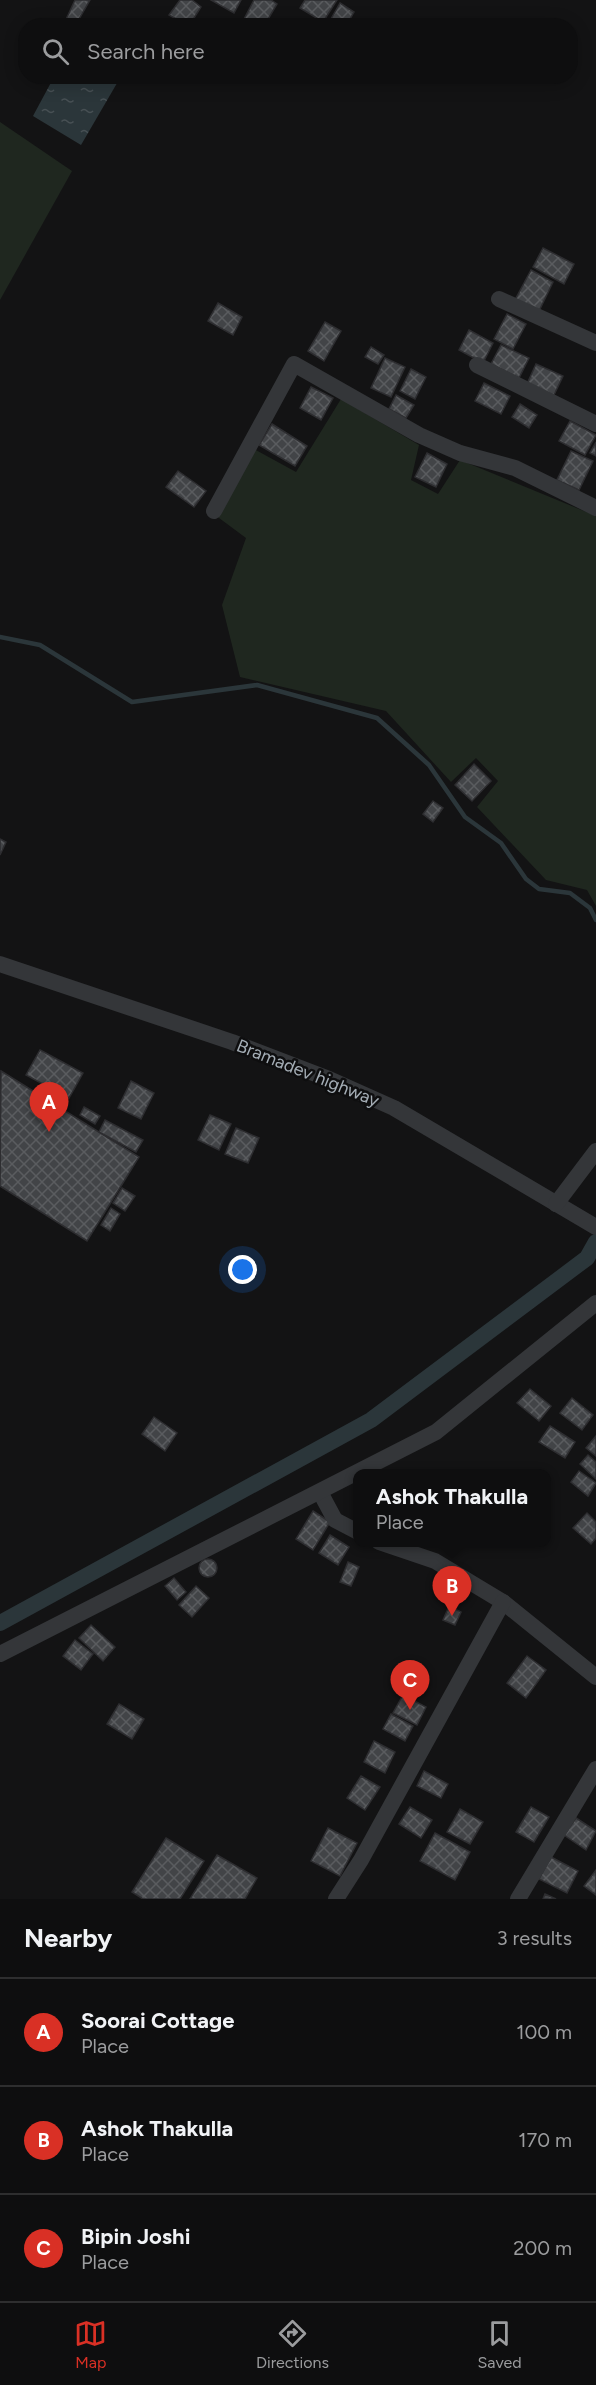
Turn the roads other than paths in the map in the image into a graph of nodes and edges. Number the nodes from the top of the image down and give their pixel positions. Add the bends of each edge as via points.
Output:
1 (499, 298) dead end
2 (596, 343) edge
3 (477, 365) dead end
4 (596, 423) edge
5 (596, 508) edge
6 (214, 511) dead end
7 (0, 964) edge
8 (596, 1151) edge
9 (560, 1206) junction
10 (596, 1227) edge
11 (596, 1303) edge
12 (364, 1469) edge
13 (353, 1475) edge
14 (320, 1492) junction
15 (353, 1530) edge
16 (394, 1547) edge
17 (503, 1602) junction
18 (0, 1654) edge
19 (596, 1677) edge
20 (596, 1769) edge
21 (336, 1899) edge
22 (518, 1899) edge

1 - 2 street
3 - 4 street
5 - 6 street via 515,468 460,453 419,435 294,364
7 - 9 street, Bramadev highway via 232,1042 328,1079 394,1108
8 - 9 street
9 - 10 street, Bramadev highway
11 - 12 street via 436,1432
13 - 14 street
14 - 15 street via 335,1520
14 - 18 street via 228,1535
16 - 17 street via 435,1561
17 - 19 street
17 - 21 street
20 - 22 street

